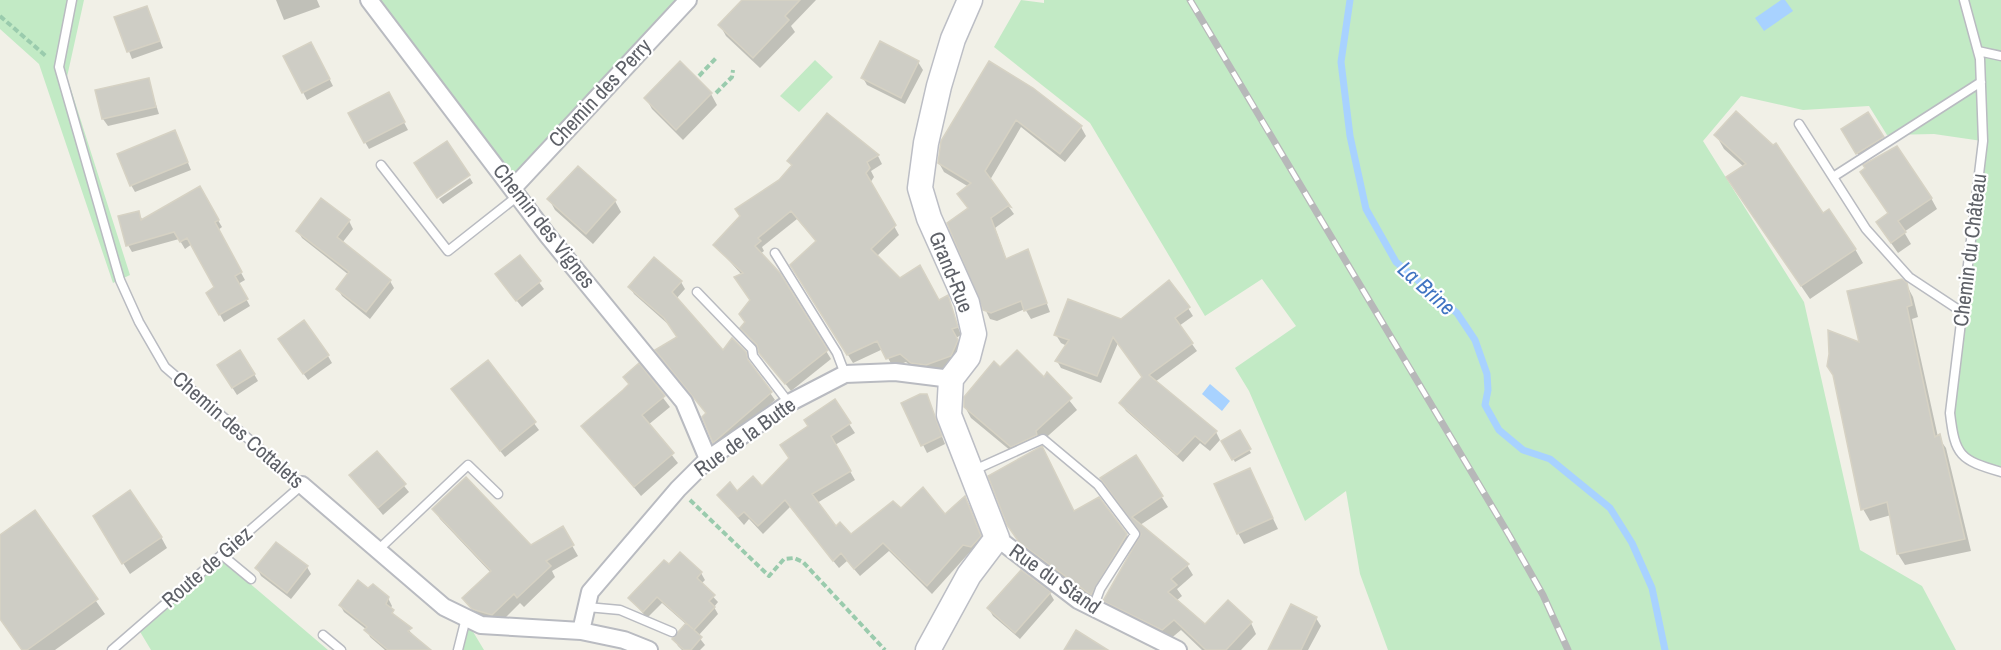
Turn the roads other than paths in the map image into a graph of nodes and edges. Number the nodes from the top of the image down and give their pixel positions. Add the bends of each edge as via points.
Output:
1 (72, 0) edge
2 (369, 0) edge
3 (688, 0) edge
4 (970, 0) edge
5 (1964, 0) edge
6 (1978, 51) junction
7 (2001, 56) edge
8 (1981, 82) junction
9 (1799, 124) dead end
10 (381, 165) dead end
11 (1833, 177) junction
12 (516, 191) junction
13 (776, 253) dead end
14 (697, 292) dead end
15 (1962, 312) junction
16 (845, 375) junction
17 (951, 379) junction
18 (789, 403) junction
19 (708, 459) junction
20 (971, 472) junction
21 (2001, 472) edge
22 (302, 484) junction
23 (498, 494) dead end
24 (997, 538) junction
25 (378, 550) junction
26 (222, 555) junction
27 (251, 579) dead end
28 (587, 607) junction
29 (1093, 608) junction
30 (466, 618) junction
31 (581, 631) junction
32 (672, 632) dead end
33 (323, 635) dead end
34 (112, 650) edge
35 (341, 650) edge
36 (458, 650) edge
37 (649, 650) edge
38 (928, 650) edge
39 (1178, 650) edge

1 - 22 lane, Chemin des Cottalets via 59,67 120,280 138,322 165,367
2 - 12 street, Chemin des Vignes
3 - 12 street, Chemin des Perry
4 - 17 street, Grand-Rue via 939,86 920,188 929,218 967,303 974,334 968,357
5 - 6 lane, Chemin du Château
6 - 7 lane
6 - 8 lane, Chemin du Château
8 - 11 lane
8 - 15 lane, Chemin du Château via 1983,141
9 - 11 lane
10 - 12 lane via 448,251
11 - 15 lane via 1866,229 1909,277
12 - 19 street, Chemin des Vignes via 684,402
13 - 16 lane via 837,352
14 - 18 lane via 752,349 753,356
15 - 21 lane, Chemin du Château via 1950,413 1953,445 1972,464
16 - 17 street, Rue de la Butte via 895,372
16 - 18 street, Rue de la Butte
17 - 20 street via 949,415
18 - 19 street, Rue de la Butte
19 - 28 street, Rue de la Butte via 590,592
20 - 24 street
20 - 29 lane via 1043,439 1098,485 1135,534 1100,589
22 - 25 street, Chemin des Cottalets
22 - 26 lane, Route de Giez
23 - 25 lane via 468,465
24 - 29 street, Rue du Stand
24 - 38 street via 969,575
25 - 30 street, Chemin des Cottalets via 444,607
26 - 27 lane
26 - 34 lane, Route de Giez
28 - 31 street, Rue de la Butte
28 - 32 lane via 620,610
29 - 39 street, Rue du Stand
30 - 31 street, Chemin des Cottalets via 481,625
30 - 36 lane
31 - 37 street, Chemin des Cottalets
33 - 35 lane

